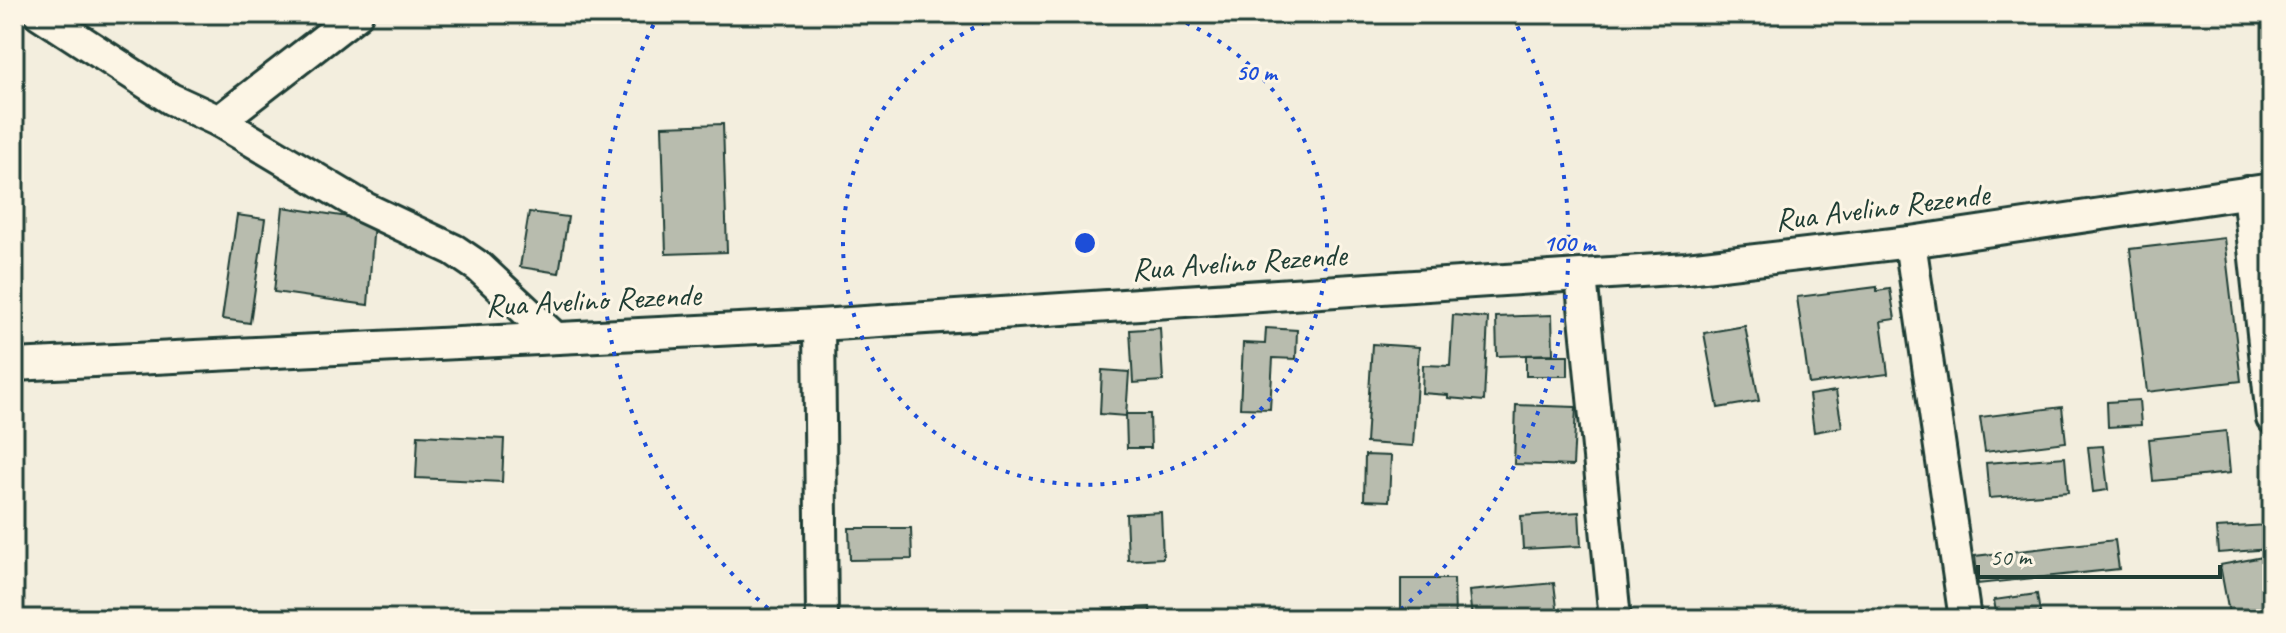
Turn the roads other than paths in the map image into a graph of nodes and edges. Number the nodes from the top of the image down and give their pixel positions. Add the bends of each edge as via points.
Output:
1 (40, 14) edge
2 (357, 14) edge
3 (219, 121) junction
4 (2260, 190) edge
5 (1910, 242) junction
6 (1581, 276) junction
7 (819, 325) junction
8 (555, 338) junction
9 (14, 365) edge
10 (2272, 418) edge
11 (822, 619) edge
12 (1615, 619) edge
13 (1965, 619) edge

1 - 3 street via 171,99
2 - 3 street
3 - 8 street via 365,208 454,250
4 - 5 street, Rua Avelino Rezende
4 - 10 street
5 - 6 street, Rua Avelino Rezende
5 - 13 street
6 - 7 street, Rua Avelino Rezende
6 - 12 street
7 - 8 street, Rua Avelino Rezende
7 - 11 street
8 - 9 street, Rua Avelino Rezende

